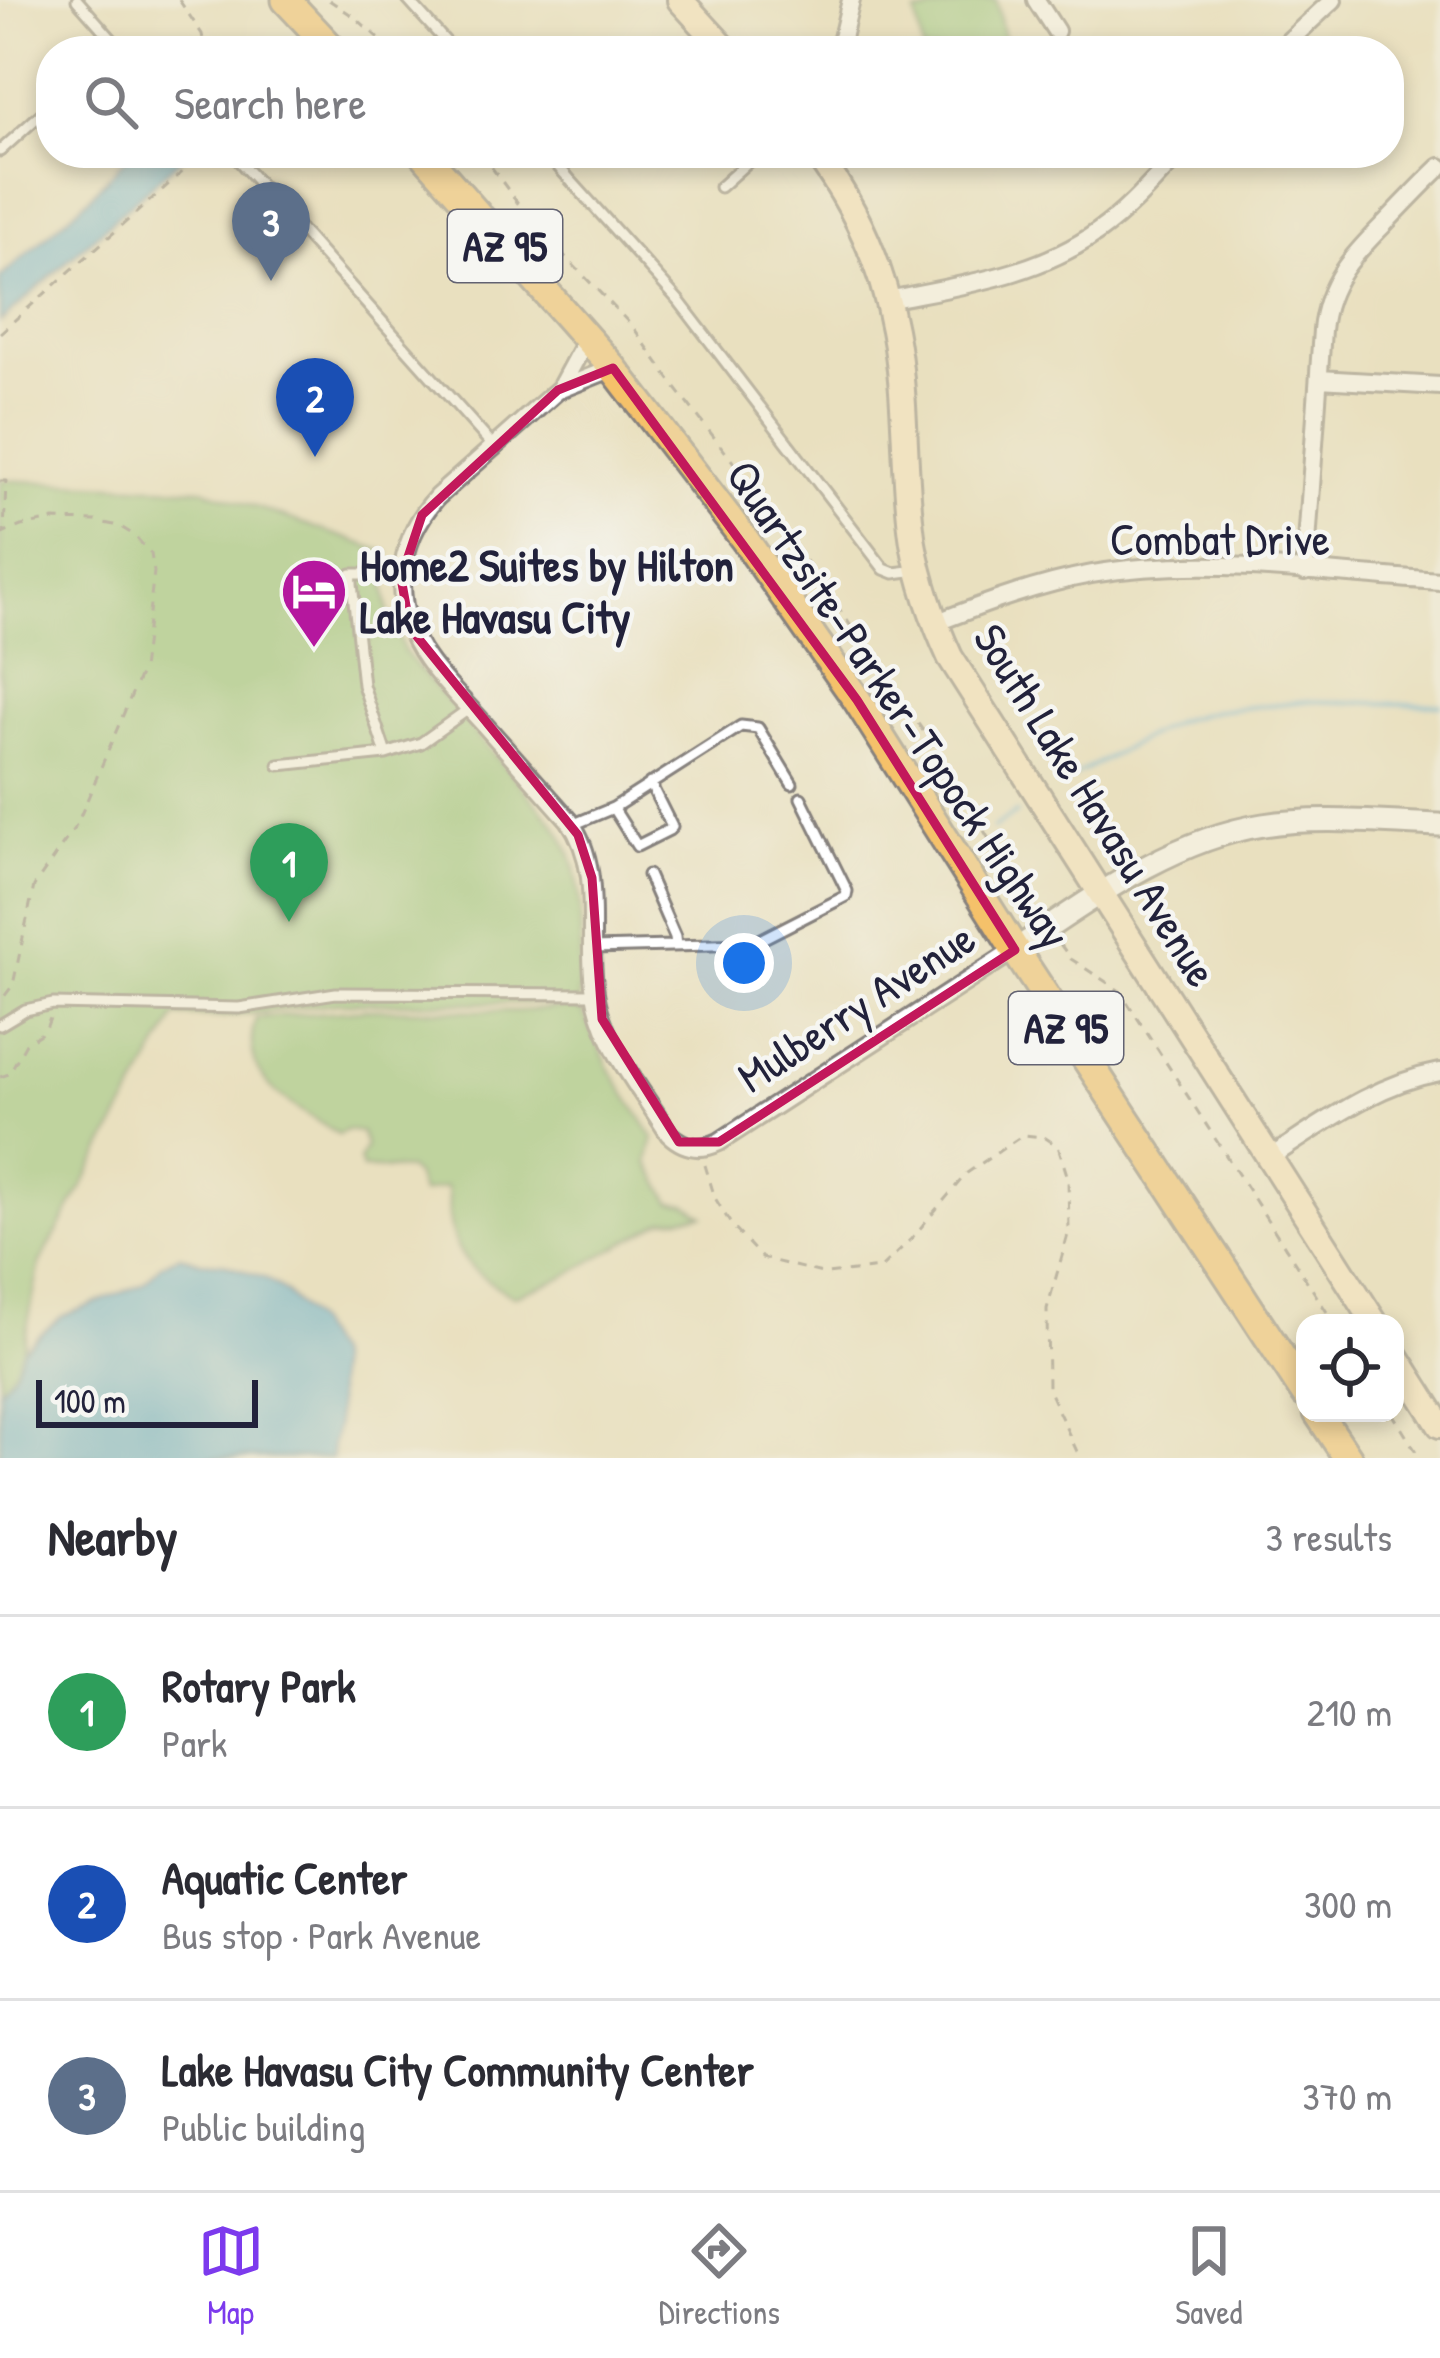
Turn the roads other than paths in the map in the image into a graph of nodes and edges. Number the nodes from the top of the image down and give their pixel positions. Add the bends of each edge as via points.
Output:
1 (77, 0) edge
2 (286, 0) edge
3 (409, 0) edge
4 (680, 0) edge
5 (851, 0) edge
6 (1036, 0) edge
7 (1333, 0) edge
8 (1056, 31) dead end
9 (109, 36) edge
10 (320, 36) edge
11 (441, 36) edge
12 (713, 36) edge
13 (843, 36) edge
14 (1294, 36) edge
15 (36, 121) edge
16 (0, 151) edge
17 (1440, 167) edge
18 (245, 168) edge
19 (437, 168) edge
20 (559, 168) edge
21 (741, 168) edge
22 (826, 168) edge
23 (1165, 168) edge
24 (720, 187) dead end
25 (888, 300) junction
26 (587, 338) junction
27 (613, 368) junction
28 (1319, 379) junction
29 (1440, 386) edge
30 (558, 390) junction
31 (494, 447) junction
32 (918, 570) junction
33 (1305, 572) junction
34 (401, 574) junction
35 (1440, 581) edge
36 (935, 623) junction
37 (470, 708) junction
38 (386, 754) junction
39 (279, 765) dead end
40 (650, 783) junction
41 (792, 784) dead end
42 (801, 798) dead end
43 (613, 808) junction
44 (572, 825) junction
45 (1440, 825) edge
46 (648, 874) dead end
47 (1100, 894) junction
48 (676, 946) junction
49 (592, 948) junction
50 (1015, 950) junction
51 (596, 994) junction
52 (0, 1025) edge
53 (1440, 1072) edge
54 (1269, 1158) junction
55 (1369, 1314) edge
56 (1404, 1368) edge
57 (1296, 1379) edge
58 (1324, 1422) edge
59 (1440, 1425) edge
60 (1348, 1458) edge

1 - 9 lane
2 - 10 highway
3 - 11 lane
4 - 12 main road
5 - 13 street
6 - 8 street
7 - 14 street
15 - 16 lane
17 - 28 street via 1338,276 1324,311
18 - 31 lane
19 - 26 highway, AZ 95
20 - 32 lane via 679,301 884,569
21 - 24 lane
22 - 25 main road, South Lake Havasu Avenue via 865,235
23 - 25 street via 1116,218 1058,256
25 - 32 main road, South Lake Havasu Avenue
26 - 27 highway, AZ 95
26 - 30 street
27 - 30 street
27 - 50 highway, Quartzsite–Parker–Topock Highway / AZ 95 via 856,700
28 - 29 street
28 - 33 street
30 - 31 street
31 - 34 street via 422,515
32 - 36 main road, South Lake Havasu Avenue
33 - 35 street, Combat Drive
33 - 36 street, Combat Drive via 1178,566 1092,574
34 - 37 street via 416,639
34 - 38 lane via 351,574 363,686
36 - 47 main road, South Lake Havasu Avenue
37 - 38 lane via 422,743
37 - 44 street
38 - 39 lane
40 - 41 lane via 741,726 758,728
40 - 43 lane
40 - 43 lane via 669,830 637,846
42 - 48 lane via 846,896 752,944
43 - 44 lane
44 - 49 street via 590,869
45 - 47 street, Mulberry Avenue via 1245,828
46 - 48 lane
47 - 50 street, Mulberry Avenue
47 - 54 main road, South Lake Havasu Avenue
48 - 49 lane
49 - 51 street
50 - 51 street, Mulberry Avenue via 710,1145 685,1145 669,1134 615,1049
50 - 57 highway, Quartzsite–Parker–Topock Highway / AZ 95
51 - 52 lane via 336,993 239,1008 49,1004
53 - 54 street via 1365,1097
54 - 55 main road, South Lake Havasu Avenue
56 - 59 main road
58 - 60 highway

